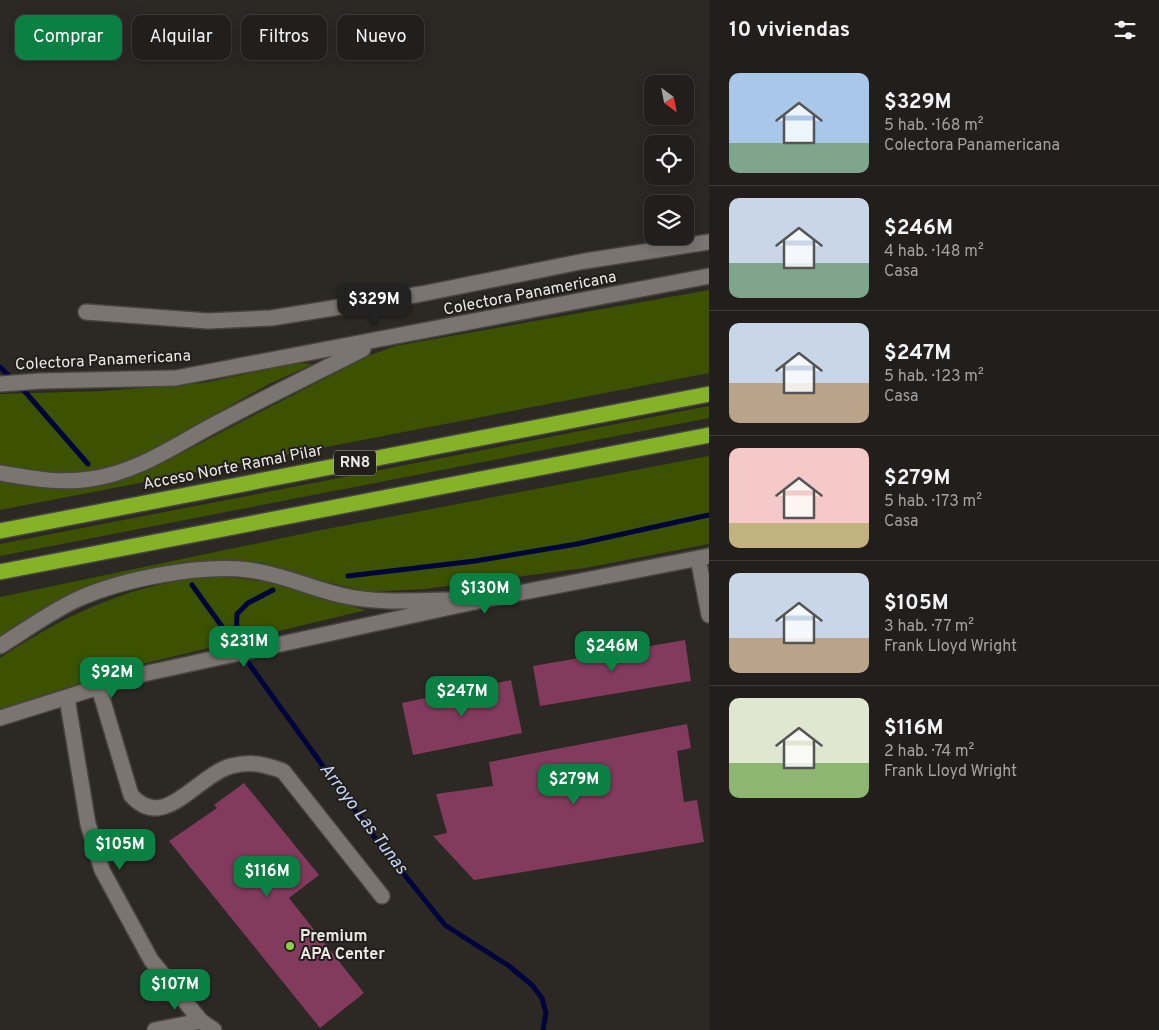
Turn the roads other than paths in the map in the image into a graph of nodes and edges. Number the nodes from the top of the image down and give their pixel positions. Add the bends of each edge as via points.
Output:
1 (709, 242) edge
2 (709, 276) edge
3 (86, 312) dead end
4 (378, 341) junction
5 (0, 384) edge
6 (709, 394) edge
7 (709, 435) edge
8 (0, 473) edge
9 (0, 531) edge
10 (704, 557) edge
11 (0, 572) edge
12 (483, 600) junction
13 (709, 614) edge
14 (0, 646) edge
15 (99, 688) junction
16 (67, 698) junction
17 (0, 718) edge
18 (382, 896) dead end
19 (201, 1021) junction
20 (155, 1030) edge
21 (214, 1030) edge

1 - 3 street via 271,318 208,321
2 - 4 street, Colectora Panamericana
4 - 5 street, Colectora Panamericana via 176,378
4 - 8 street via 174,448 116,472 71,481
6 - 9 highway, Acceso Norte Ramal Pilar / RN8
7 - 11 highway, RN8
10 - 12 street
10 - 13 street
12 - 14 street via 346,597 249,570 188,571 127,583 80,599 43,617
12 - 15 street via 134,676
15 - 16 street
15 - 18 street via 131,795 140,805 150,809 164,808 229,766 259,762 283,771
16 - 17 street
16 - 19 street via 88,824 102,870 151,960
19 - 20 street
19 - 21 street

